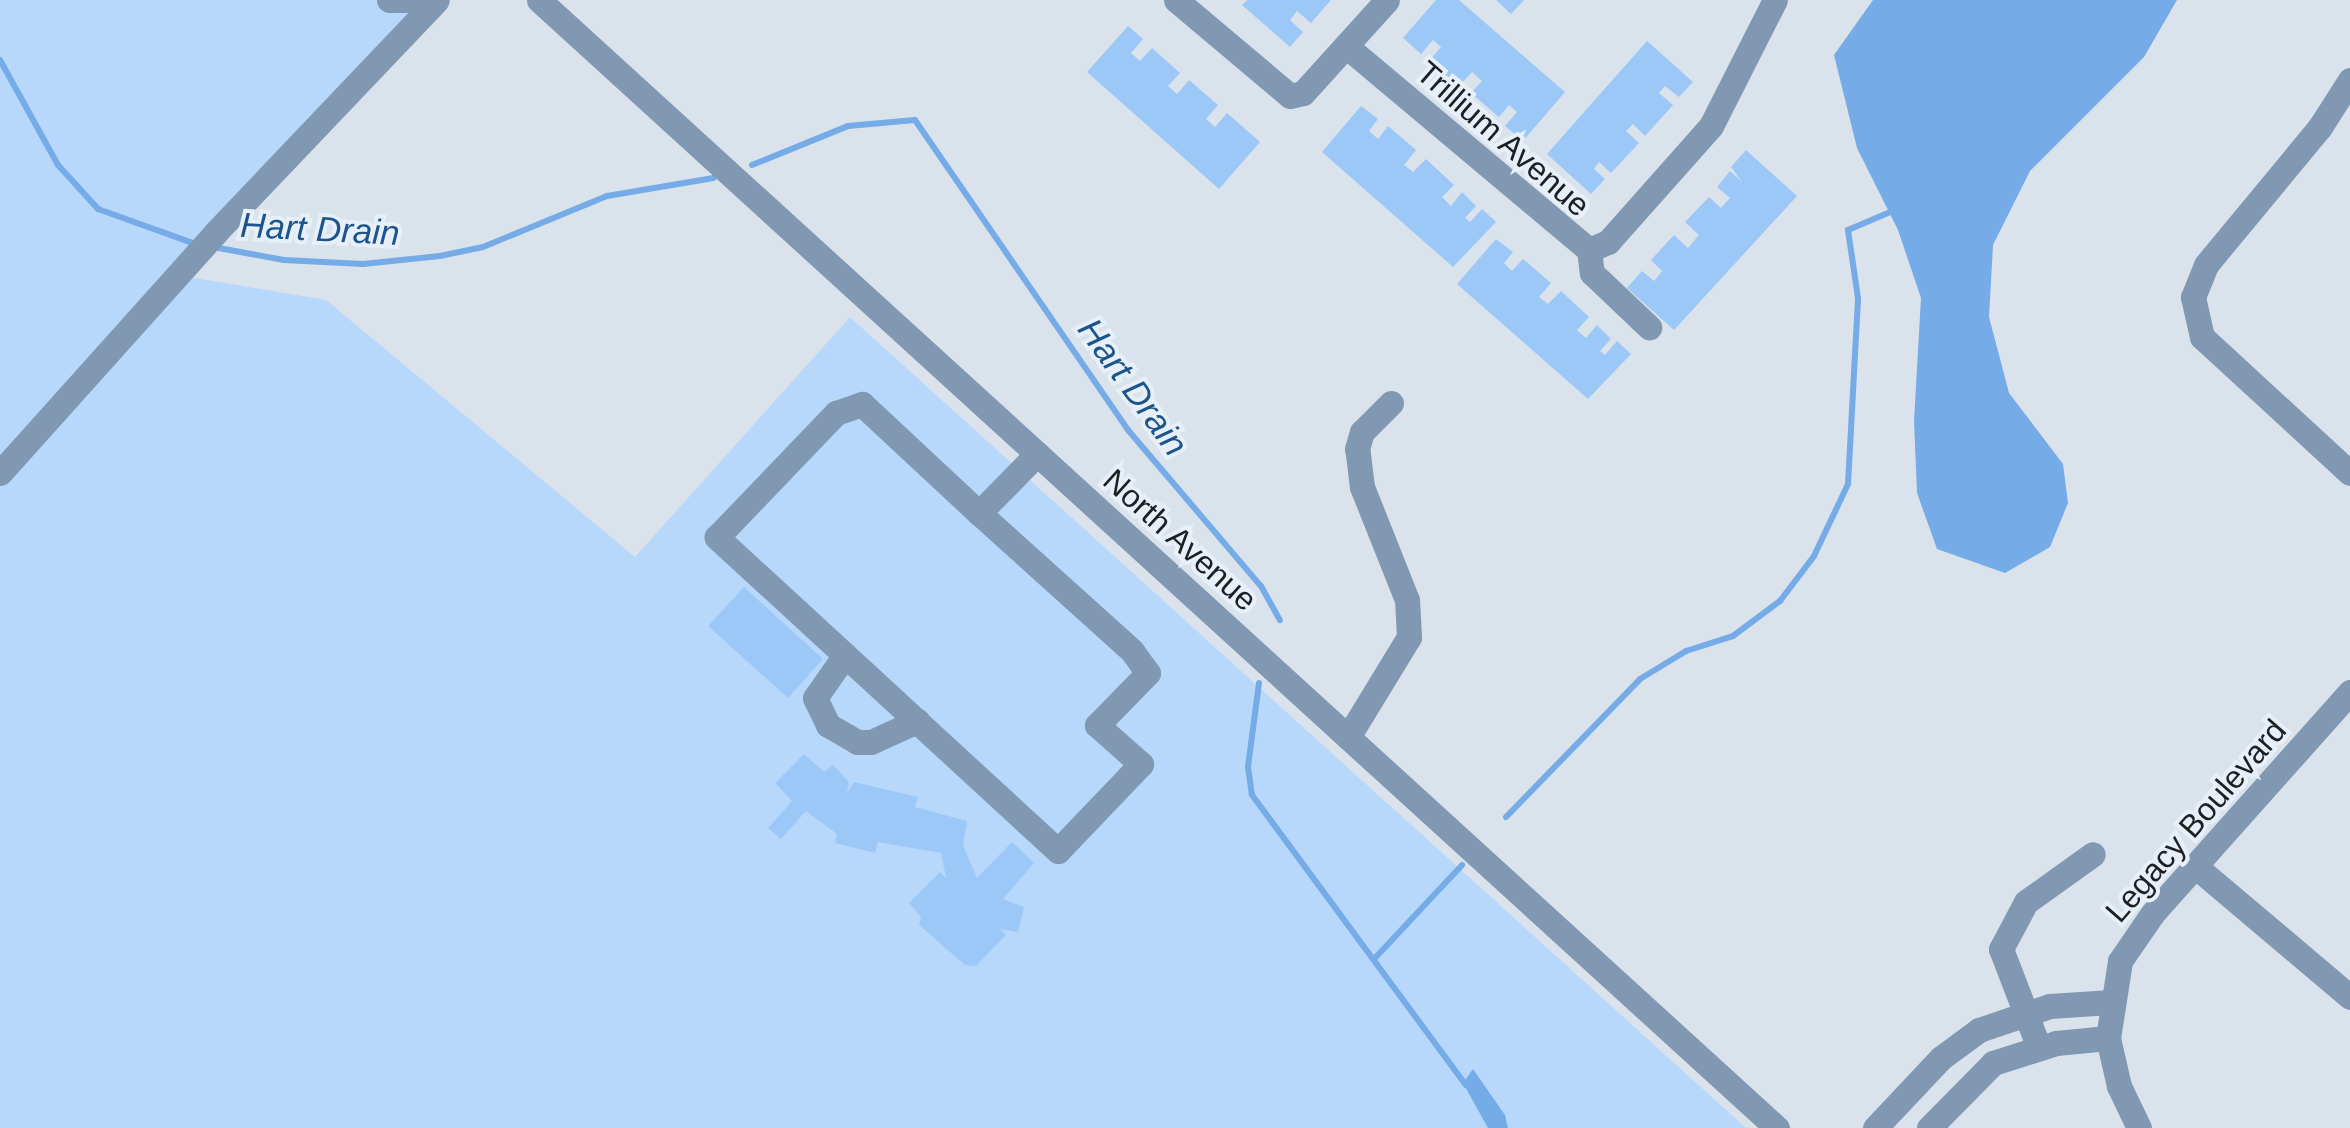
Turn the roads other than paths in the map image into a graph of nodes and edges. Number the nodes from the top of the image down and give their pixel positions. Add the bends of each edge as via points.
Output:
1 (389, 0) edge
2 (409, 0) edge
3 (437, 0) edge
4 (538, 0) edge
5 (1176, 0) edge
6 (1386, 0) edge
7 (1775, 0) edge
8 (1346, 46) junction
9 (2350, 80) edge
10 (1589, 250) junction
11 (1649, 328) dead end
12 (1392, 404) dead end
13 (1037, 454) junction
14 (2346, 463) edge
15 (0, 474) edge
16 (979, 513) junction
17 (845, 655) junction
18 (2350, 692) edge
19 (917, 721) junction
20 (1348, 737) junction
21 (2093, 854) dead end
22 (2196, 866) junction
23 (2350, 997) edge
24 (2110, 1002) junction
25 (2024, 1013) junction
26 (1979, 1030) junction
27 (2108, 1038) junction
28 (2039, 1048) junction
29 (1998, 1062) junction
30 (1932, 1068) junction
31 (1959, 1095) junction
32 (1777, 1128) edge
33 (1875, 1128) edge
34 (1929, 1128) edge
35 (2139, 1128) edge

1 - 2 street
3 - 15 street via 193,256
4 - 13 street, North Avenue
5 - 8 street via 1277,90 1303,93
6 - 8 street
7 - 10 street via 1711,126 1608,242
8 - 10 street, Trillium Avenue
9 - 14 street via 2320,128 2206,265 2194,297 2202,337
10 - 11 street, Trillium Avenue via 1592,274
12 - 20 street via 1362,432 1357,449 1362,486 1407,600 1409,637
13 - 16 street
13 - 20 street, North Avenue
16 - 17 street via 862,404 836,413 717,537
16 - 19 street via 1148,673 1097,725 1141,764 1058,851
17 - 19 street
17 - 19 street via 815,698 828,725 857,742 871,742
18 - 22 street, Legacy Boulevard
20 - 32 street, North Avenue
21 - 25 street via 2026,902 2001,949
22 - 23 street
22 - 24 street, Legacy Boulevard via 2120,961
24 - 25 street
24 - 27 street, Legacy Boulevard
25 - 26 street
25 - 28 street
26 - 29 street
26 - 30 street
27 - 28 street
27 - 35 street, Legacy Boulevard via 2119,1086
28 - 29 street
29 - 31 street
30 - 31 street
30 - 33 street
31 - 34 street

